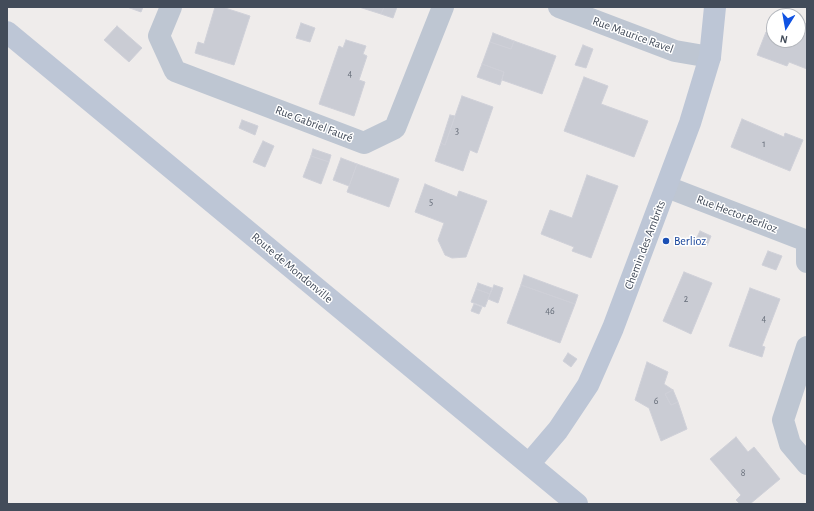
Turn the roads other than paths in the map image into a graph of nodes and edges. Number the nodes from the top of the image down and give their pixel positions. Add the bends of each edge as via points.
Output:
1 (171, 7) edge
2 (443, 7) edge
3 (559, 7) edge
4 (715, 7) edge
5 (7, 32) edge
6 (710, 57) junction
7 (667, 187) junction
8 (807, 241) edge
9 (807, 246) edge
10 (807, 262) edge
11 (807, 347) edge
12 (529, 464) junction
13 (807, 464) edge
14 (578, 504) edge

1 - 2 street, Rue Gabriel Fauré via 159,36 175,71 364,143 395,128
3 - 6 street, Rue Maurice Ravel via 675,51
4 - 6 main road, Chemin des Ambrits
5 - 12 main road, Route de Mondonville
6 - 7 main road, Chemin des Ambrits
7 - 8 street, Rue Hector Berlioz
7 - 12 main road, Chemin des Ambrits via 613,328 588,385 558,430
9 - 10 street
11 - 13 street via 783,420 790,444
12 - 14 main road, Route de Mondonville

